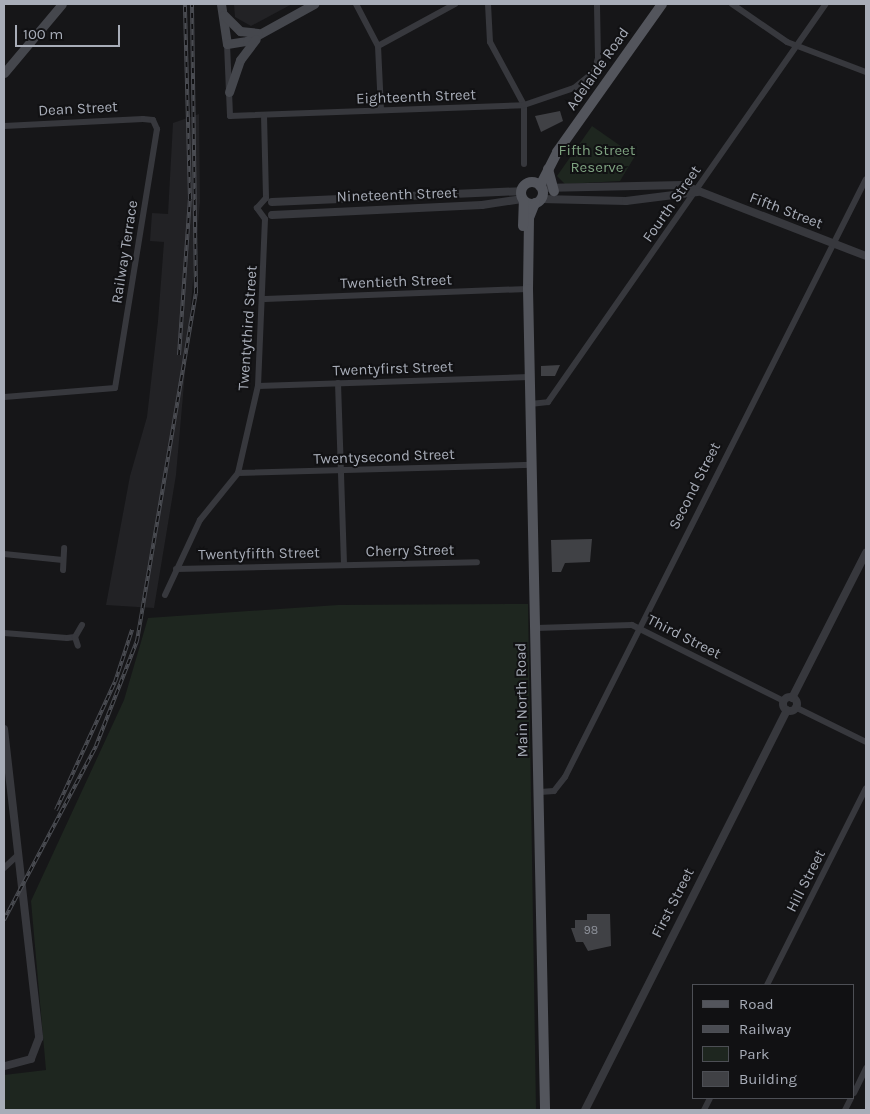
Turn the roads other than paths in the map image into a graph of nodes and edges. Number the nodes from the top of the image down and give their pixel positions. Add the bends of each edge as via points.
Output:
1 (62, 4) edge
2 (221, 4) edge
3 (314, 4) edge
4 (356, 4) edge
5 (455, 4) edge
6 (488, 4) edge
7 (597, 4) edge
8 (662, 4) edge
9 (732, 4) edge
10 (826, 4) edge
11 (224, 15) junction
12 (263, 32) junction
13 (227, 44) junction
14 (378, 46) junction
15 (797, 46) junction
16 (866, 72) edge
17 (4, 73) edge
18 (229, 92) junction
19 (524, 105) junction
20 (381, 110) junction
21 (264, 115) junction
22 (154, 120) joint
23 (4, 126) edge
24 (557, 152) junction
25 (524, 164) dead end
26 (548, 169) junction
27 (866, 179) edge
28 (554, 190) junction
29 (697, 192) junction
30 (532, 193) junction
31 (269, 200) junction
32 (268, 217) junction
33 (834, 244) junction
34 (866, 256) edge
35 (528, 289) junction
36 (265, 299) junction
37 (529, 377) junction
38 (338, 383) junction
39 (258, 386) junction
40 (4, 397) edge
41 (530, 404) junction
42 (532, 465) junction
43 (340, 470) junction
44 (238, 473) junction
45 (64, 548) dead end
46 (866, 553) edge
47 (4, 554) edge
48 (63, 560) junction
49 (477, 562) dead end
50 (344, 564) junction
51 (176, 568) junction
52 (63, 570) dead end
53 (165, 595) dead end
54 (82, 625) dead end
55 (536, 628) junction
56 (637, 628) junction
57 (4, 633) edge
58 (75, 637) junction
59 (78, 646) dead end
60 (792, 698) junction
61 (784, 701) junction
62 (795, 707) junction
63 (787, 710) junction
64 (4, 729) edge
65 (866, 742) edge
66 (7, 786) edge
67 (866, 788) edge
68 (540, 792) junction
69 (18, 855) junction
70 (4, 868) edge
71 (768, 984) edge
72 (4, 1066) edge
73 (866, 1068) edge
74 (855, 1091) edge
75 (545, 1110) edge
76 (585, 1110) edge

1 - 17 main road
2 - 11 main road
3 - 12 main road
4 - 14 street
5 - 14 street
6 - 19 street via 490,42
7 - 19 street, Eighteenth Street via 598,58 594,72 574,88
8 - 24 main road, Adelaide Road
9 - 15 street
10 - 15 street, Fourth Street
11 - 12 main road via 240,31
11 - 13 main road
12 - 13 main road via 247,41
12 - 18 main road via 245,52
13 - 18 street
14 - 20 street
15 - 16 street
15 - 29 street, Fourth Street
18 - 21 street, Eighteenth Street via 230,116
19 - 20 street, Eighteenth Street
19 - 25 street
20 - 21 street, Eighteenth Street
21 - 31 street
22 - 23 street, Dean Street
22 - 40 street, Railway Terrace via 153,161 115,388
24 - 26 main road, Adelaide Road
24 - 30 main road, Adelaide Road
26 - 28 main road
26 - 30 main road, Adelaide Road
27 - 33 street, Second Street
28 - 29 street, Fifth Street via 683,185
28 - 30 street, Fifth Street
29 - 30 street, Fifth Street via 626,200
29 - 33 street, Fifth Street
29 - 41 street, Fourth Street via 548,402
30 - 31 street, Nineteenth Street
30 - 32 street, Nineteenth Street via 482,205
30 - 35 main road, Adelaide Road
31 - 32 street
31 - 32 street via 257,208
32 - 36 street, Twentythird Street
33 - 34 street, Fifth Street
33 - 56 street, Second Street
35 - 36 street, Twentieth Street
35 - 37 main road, Main North Road
36 - 39 street, Twentythird Street
37 - 38 street, Twentyfirst Street
37 - 41 main road, Main North Road
38 - 39 street, Twentyfirst Street
38 - 43 street
39 - 44 street, Twentythird Street
41 - 42 main road, Main North Road
42 - 43 street, Twentysecond Street
42 - 55 main road, Main North Road
43 - 44 street, Twentysecond Street
43 - 50 street
44 - 51 street, Twentythird Street via 200,520
45 - 48 street
46 - 60 street
47 - 48 street
48 - 52 street
49 - 50 street, Cherry Street
50 - 51 street, Twentyfifth Street
51 - 53 street, Twentythird Street
54 - 58 street
55 - 56 street, Third Street
55 - 68 main road, Main North Road
56 - 61 street, Third Street
56 - 68 street, Second Street via 560,786
57 - 58 street
58 - 59 street
60 - 61 street
60 - 62 street
61 - 63 street
62 - 63 street
62 - 65 street
63 - 76 street, First Street
64 - 66 street
66 - 69 street
67 - 71 street, Hill Street
68 - 75 main road, Main North Road
69 - 70 street
69 - 72 street via 39,1045 29,1061
73 - 74 street

